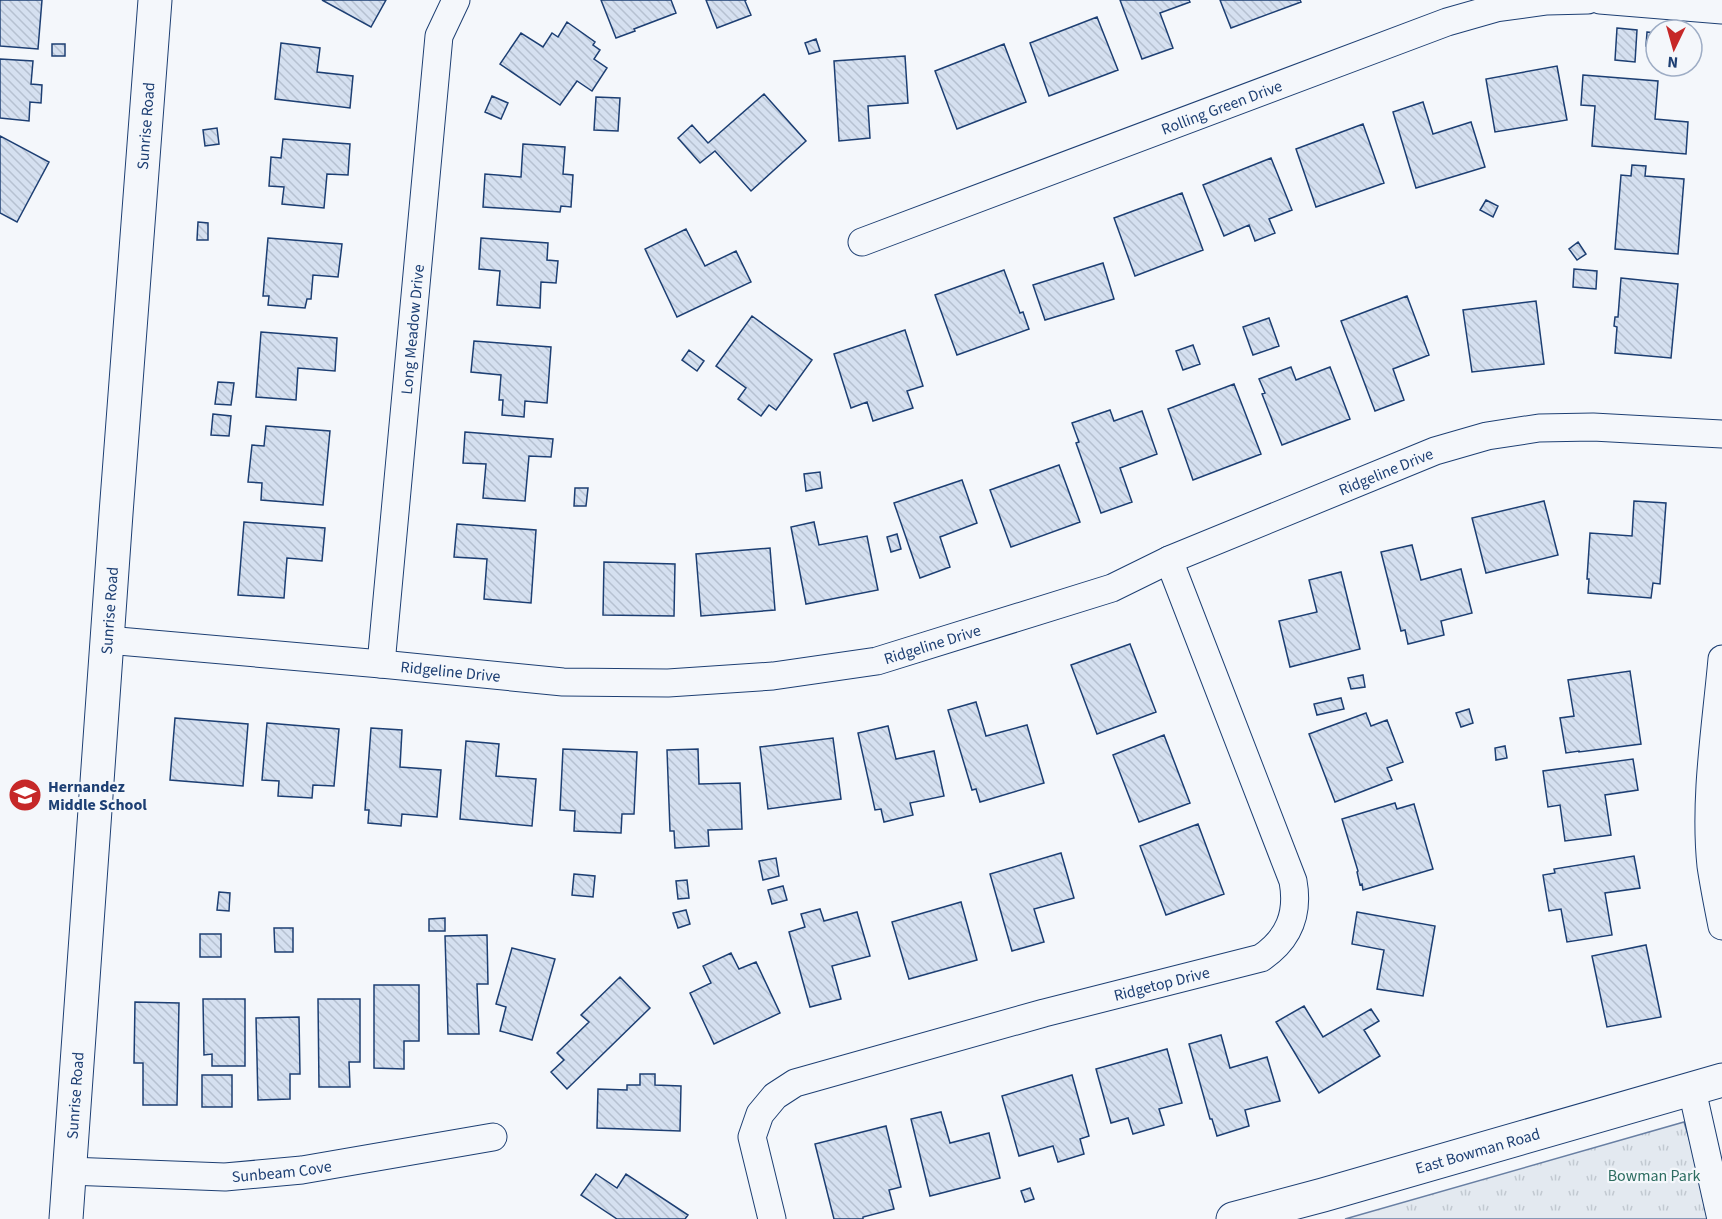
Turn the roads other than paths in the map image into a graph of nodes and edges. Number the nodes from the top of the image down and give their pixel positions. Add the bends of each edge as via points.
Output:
1 (155, 0) edge
2 (456, 0) edge
3 (1588, 0) edge
4 (1600, 0) edge
5 (1722, 10) edge
6 (862, 242) dead end
7 (1722, 434) edge
8 (1169, 560) junction
9 (108, 640) junction
10 (1722, 659) edge
11 (381, 664) junction
12 (1722, 926) edge
13 (1707, 1085) edge
14 (493, 1137) dead end
15 (69, 1171) junction
16 (66, 1219) edge
17 (772, 1219) edge
18 (1233, 1219) edge
19 (1720, 1219) edge

1 - 9 main road, Sunrise Road
2 - 11 street, Long Meadow Drive via 440,36
3 - 6 street, Rolling Green Drive via 1496,8 1447,22
4 - 5 street
7 - 8 street, Ridgeline Drive via 1593,427 1539,428 1486,436 1435,451
8 - 11 street, Ridgeline Drive via 1112,588 877,661 773,676 668,683 563,682
8 - 17 street, Ridgetop Drive via 1293,881 1296,898 1288,931 1275,949 1261,958 1044,1013 795,1083 775,1096 760,1114 752,1137
9 - 11 street, Ridgeline Drive
9 - 15 main road, Sunrise Road
10 - 12 street via 1710,826
13 - 18 main road, East Bowman Road
13 - 19 street
14 - 15 street, Sunbeam Cove via 302,1170 225,1177
15 - 16 main road, Sunrise Road

